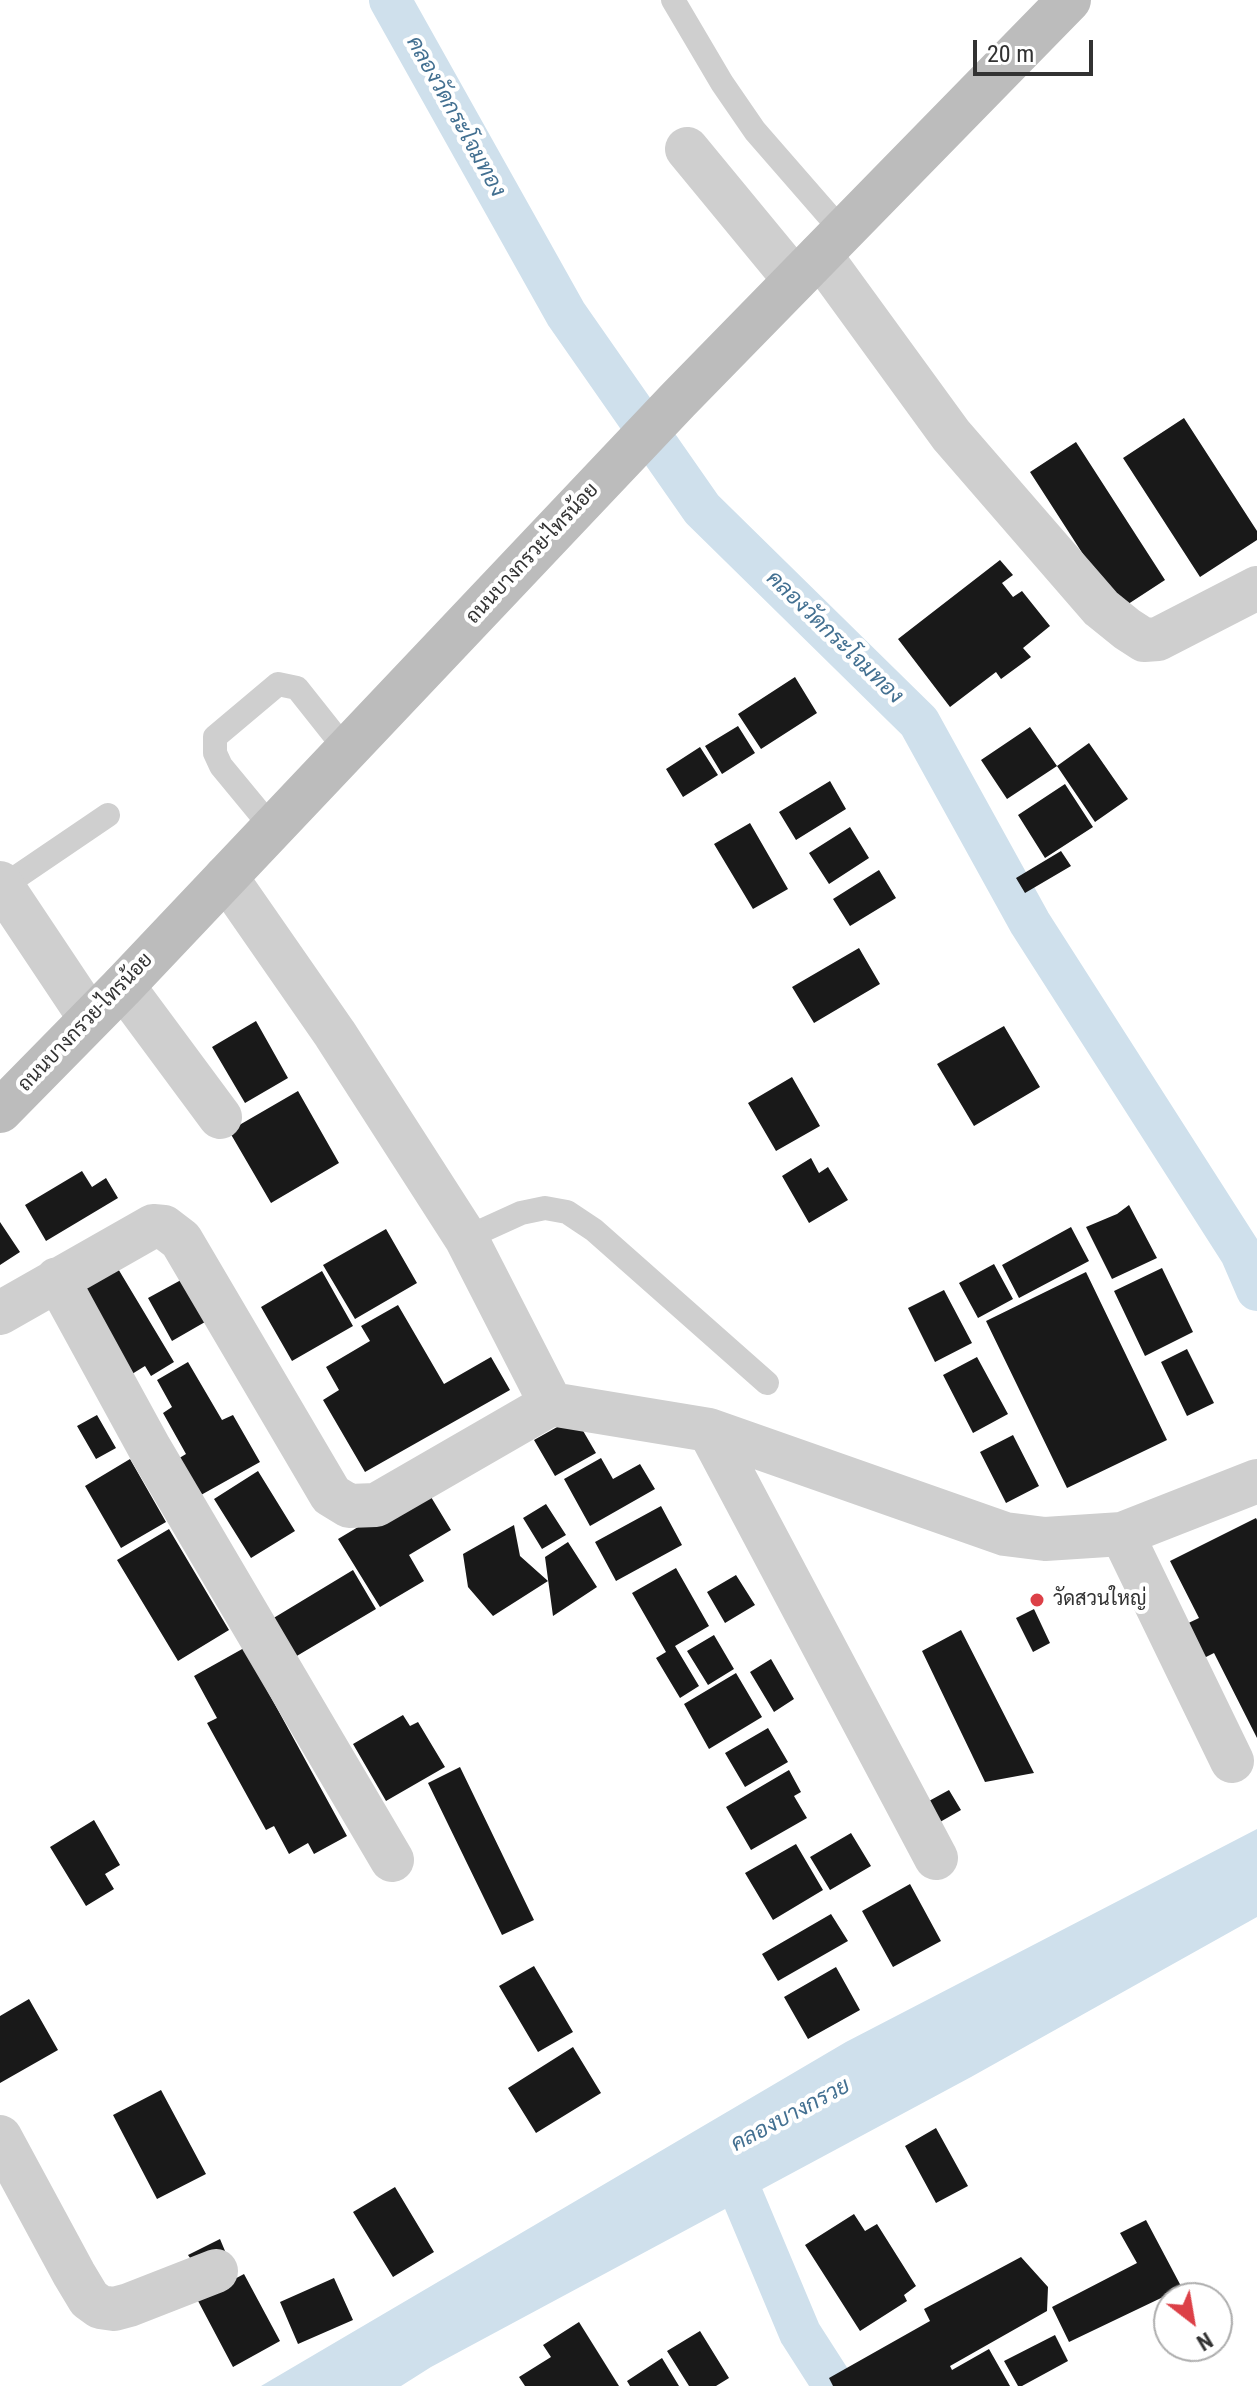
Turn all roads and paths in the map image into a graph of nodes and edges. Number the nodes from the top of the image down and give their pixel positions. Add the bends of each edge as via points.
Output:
1 (673, 0) edge
2 (1069, 0) edge
3 (687, 149) dead end
4 (819, 255) junction
5 (1257, 588) edge
6 (347, 751) junction
7 (108, 815) dead end
8 (273, 829) junction
9 (226, 877) junction
10 (1, 885) edge
11 (123, 986) junction
12 (90, 1018) junction
13 (0, 1111) edge
14 (220, 1117) dead end
15 (466, 1238) junction
16 (57, 1279) junction
17 (0, 1313) edge
18 (767, 1383) dead end
19 (551, 1404) junction
20 (709, 1430) junction
21 (1257, 1481) edge
22 (1122, 1534) junction
23 (1232, 1761) dead end
24 (936, 1858) dead end
25 (392, 1860) dead end
26 (0, 2137) edge
27 (216, 2271) dead end

1 - 4 lane via 755,131
2 - 4 main road, ถนนบางกรวย-ไทรน้อย
3 - 4 street
4 - 5 street via 951,435 1101,608 1127,629 1144,640 1158,639
4 - 6 main road, ถนนบางกรวย-ไทรน้อย
6 - 8 main road, ถนนบางกรวย-ไทรน้อย
6 - 8 lane via 297,688 278,684 215,737 221,766
7 - 10 lane
8 - 9 main road, ถนนบางกรวย-ไทรน้อย
9 - 11 main road, ถนนบางกรวย-ไทรน้อย
9 - 15 street
10 - 12 street
11 - 12 main road, ถนนบางกรวย-ไทรน้อย
11 - 14 street
12 - 13 main road, ถนนบางกรวย-ไทรน้อย
15 - 18 lane via 521,1213 545,1208 567,1212
15 - 19 street
16 - 17 street
16 - 19 street via 153,1226 164,1227 181,1240 331,1495 342,1503 376,1505
16 - 25 street via 150,1449
19 - 20 street
20 - 22 street via 1005,1534 1045,1539
20 - 24 street
21 - 22 street
22 - 23 street
26 - 27 street via 74,2274 100,2307 129,2305

